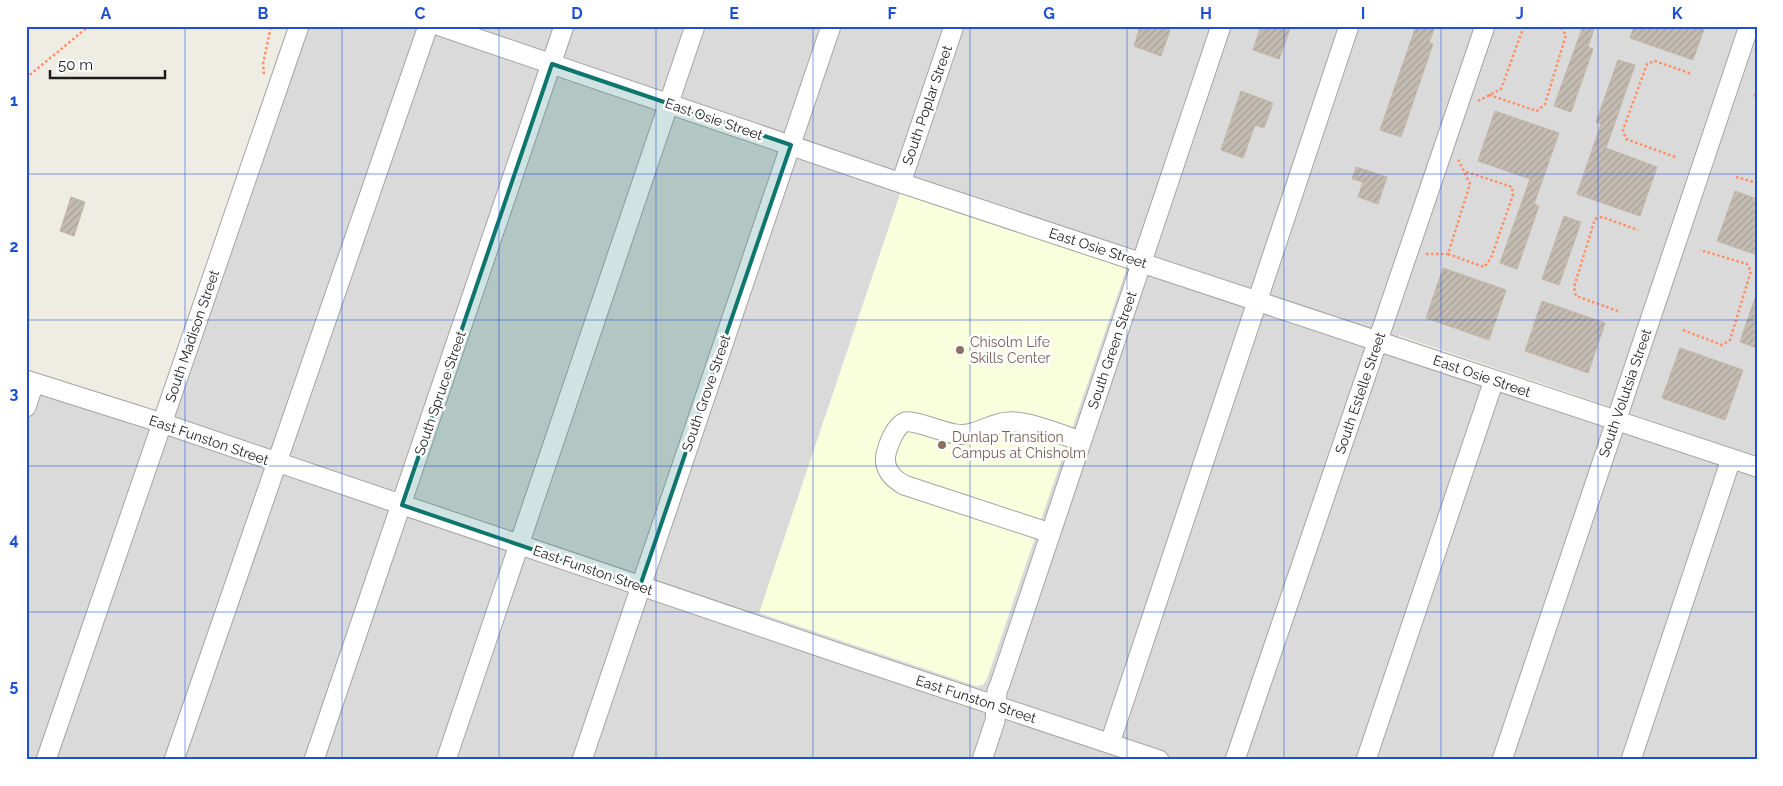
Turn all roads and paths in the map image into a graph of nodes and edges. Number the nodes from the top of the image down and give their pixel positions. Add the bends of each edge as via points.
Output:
1 (89, 26) edge
2 (271, 26) edge
3 (299, 26) edge
4 (428, 26) edge
5 (440, 26) edge
6 (564, 26) edge
7 (695, 26) edge
8 (831, 26) edge
9 (954, 26) edge
10 (1221, 26) edge
11 (1349, 26) edge
12 (1485, 26) edge
13 (1524, 26) edge
14 (1555, 26) edge
15 (1749, 26) edge
16 (552, 64) junction
17 (1692, 74) dead end
18 (26, 78) edge
19 (278, 87) junction
20 (1489, 95) junction
21 (1478, 101) dead end
22 (669, 104) junction
23 (791, 145) junction
24 (1675, 157) dead end
25 (1458, 158) dead end
26 (1464, 171) junction
27 (1736, 177) dead end
28 (900, 183) junction
29 (1757, 184) edge
30 (1638, 230) dead end
31 (1700, 250) dead end
32 (1426, 254) dead end
33 (1448, 254) junction
34 (1142, 262) junction
35 (1257, 301) junction
36 (1618, 311) dead end
37 (1683, 330) dead end
38 (1378, 341) junction
39 (1494, 380) junction
40 (30, 381) edge
41 (26, 407) edge
42 (1616, 420) junction
43 (162, 424) junction
44 (1081, 441) junction
45 (1731, 459) junction
46 (277, 462) junction
47 (1757, 468) edge
48 (402, 505) junction
49 (1050, 533) junction
50 (519, 545) junction
51 (640, 586) junction
52 (996, 706) junction
53 (1110, 744) junction
54 (46, 760) edge
55 (174, 760) edge
56 (314, 760) edge
57 (446, 760) edge
58 (582, 760) edge
59 (982, 760) edge
60 (1159, 760) edge
61 (1235, 760) edge
62 (1366, 760) edge
63 (1502, 760) edge
64 (1631, 760) edge

1 - 18 path
2 - 19 path via 263,64 264,79
3 - 19 street, South Madison Street
4 - 46 street
5 - 16 street, East Osie Street
6 - 16 street, South Spruce Street
7 - 22 street
8 - 23 street, South Grove Street
9 - 28 street, South Poplar Street
10 - 34 street, South Green Street
11 - 35 street
12 - 38 street, South Estelle Street
13 - 20 path via 1501,89
14 - 20 path via 1566,35 1545,104 1537,112
15 - 42 street, South Volutsia Street
16 - 22 street, East Osie Street
16 - 48 street, South Spruce Street
17 - 24 path via 1654,61 1647,64 1623,130 1626,139
19 - 43 street, South Madison Street
20 - 21 path
22 - 23 street, East Osie Street
22 - 50 street
23 - 28 street, East Osie Street
23 - 51 street, South Grove Street
25 - 26 path
26 - 33 path via 1470,184
26 - 33 path via 1512,187 1513,195 1491,258 1484,267
27 - 29 path
28 - 34 street, East Osie Street
30 - 36 path via 1602,217 1595,219 1574,287 1576,296
31 - 37 path via 1747,264 1751,270 1730,340 1722,345
32 - 33 path
34 - 35 street, East Osie Street
34 - 44 street, South Green Street
35 - 38 street, East Osie Street
35 - 53 street
38 - 39 street, East Osie Street
38 - 61 street, South Estelle Street
39 - 42 street, East Osie Street
39 - 62 street
40 - 41 street
40 - 43 street, East Funston Street
42 - 45 street, East Osie Street
42 - 63 street, South Volutsia Street
43 - 46 street, East Funston Street
43 - 54 street, South Madison Street
44 - 49 street, South Green Street
44 - 49 street via 1019,422 1007,422 959,435 911,421 904,422 897,430 886,455 888,471 904,485
45 - 47 street, East Osie Street
45 - 64 street
46 - 48 street, East Funston Street
46 - 55 street
48 - 50 street, East Funston Street
48 - 56 street, South Spruce Street
49 - 52 street, South Green Street via 1000,684
50 - 51 street, East Funston Street
50 - 57 street
51 - 52 street, East Funston Street
51 - 58 street, South Grove Street
52 - 53 street, East Funston Street
52 - 59 street, South Green Street via 995,721
53 - 60 street, East Funston Street

